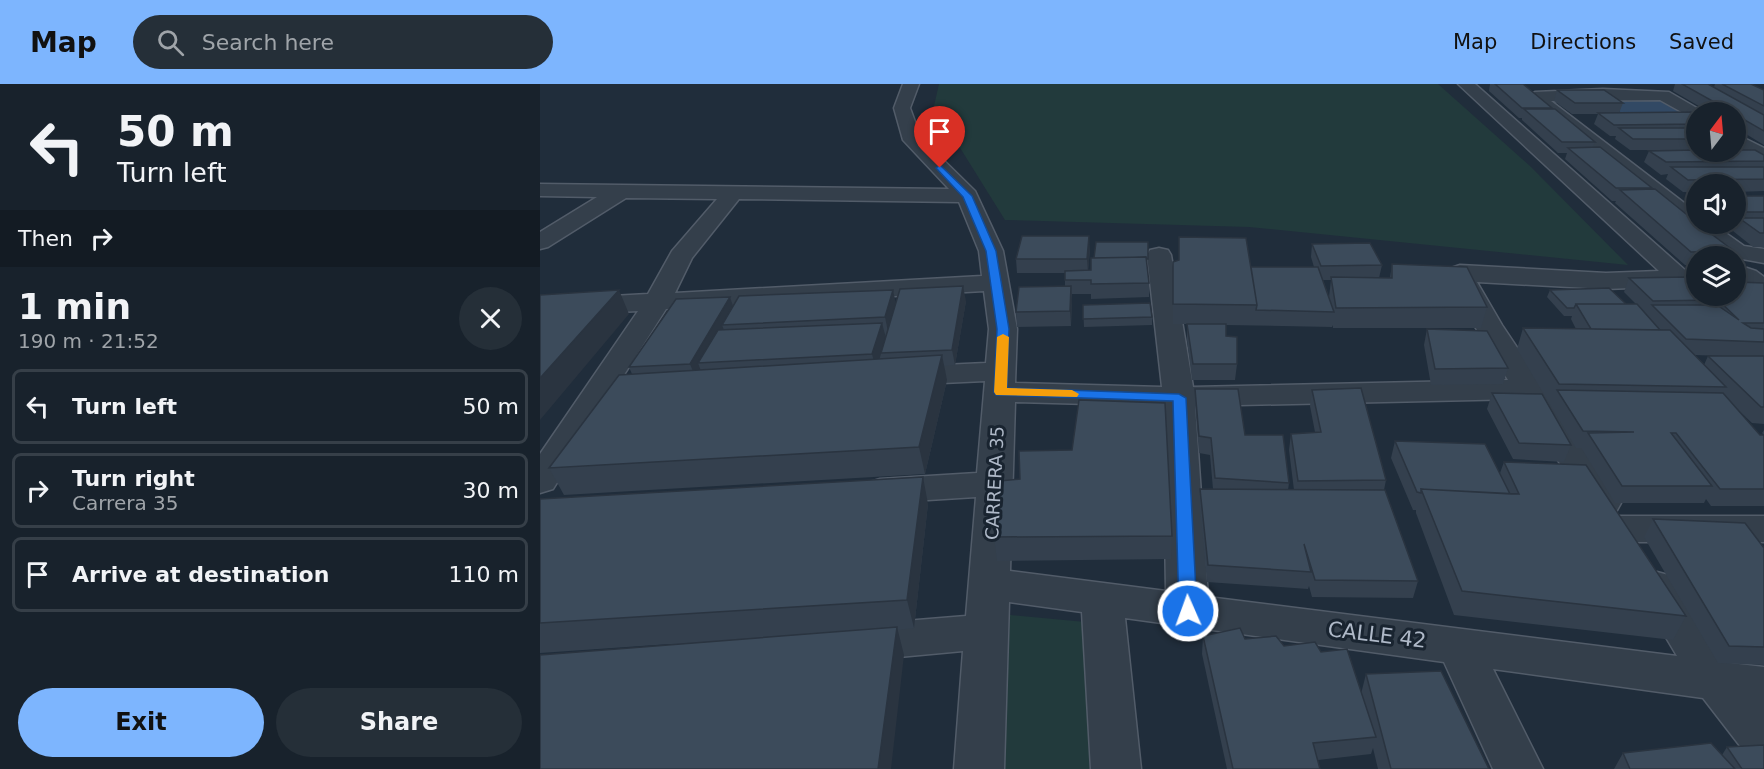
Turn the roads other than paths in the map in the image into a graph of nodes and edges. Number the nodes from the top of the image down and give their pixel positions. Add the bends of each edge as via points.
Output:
1 (911, 84) edge
2 (1467, 84) edge
3 (1522, 84) edge
4 (1680, 84) edge
5 (1489, 85) edge
6 (1595, 89) edge
7 (1686, 109) edge
8 (1686, 116) edge
9 (1663, 117) edge
10 (1561, 118) junction
11 (1595, 118) edge
12 (1746, 150) edge
13 (1643, 154) edge
14 (1761, 154) edge
15 (1609, 155) junction
16 (540, 190) edge
17 (622, 191) junction
18 (733, 193) junction
19 (967, 196) junction
20 (1686, 201) edge
21 (1671, 202) junction
22 (1686, 214) edge
23 (1712, 234) edge
24 (540, 242) edge
25 (1159, 255) dead end
26 (1764, 256) edge
27 (1686, 275) edge
28 (1686, 278) edge
29 (1606, 280) junction
30 (995, 283) junction
31 (657, 302) junction
32 (1630, 307) edge
33 (540, 308) edge
34 (871, 378) edge
35 (1001, 381) junction
36 (682, 388) edge
37 (1530, 389) junction
38 (599, 392) junction
39 (1179, 398) junction
40 (995, 484) junction
41 (851, 492) edge
42 (544, 501) edge
43 (1619, 529) junction
44 (1764, 529) edge
45 (990, 584) junction
46 (1102, 599) junction
47 (1188, 611) junction
48 (987, 632) junction
49 (1458, 645) junction
50 (822, 646) edge
51 (1716, 680) junction
52 (1764, 687) edge
53 (1764, 740) edge
54 (979, 769) edge
55 (1116, 769) edge
56 (1518, 769) edge

1 - 19 street, CARRERA 35 via 902,108 912,140
2 - 5 street
2 - 27 street
3 - 6 street
4 - 6 street
6 - 7 street via 1664,95
6 - 10 street via 1535,97
8 - 9 street
10 - 11 street
10 - 15 street
12 - 14 street
13 - 15 street
15 - 21 street
16 - 17 street
17 - 18 street
17 - 24 street
18 - 19 street
18 - 31 street via 681,256
19 - 30 street, CARRERA 35 via 991,251
20 - 21 street
21 - 22 street
23 - 26 street via 1737,253
25 - 39 street
28 - 29 street
29 - 32 street
29 - 37 street via 1460,273 1488,326
30 - 31 street
30 - 35 street, CARRERA 35 via 1003,329
31 - 33 street
31 - 38 street
34 - 35 street
35 - 39 street
35 - 40 street, CARRERA 35
36 - 38 street
37 - 39 street
37 - 43 street
38 - 42 street
39 - 47 street
40 - 41 street
40 - 45 street, CARRERA 35
43 - 44 street
43 - 51 street
45 - 46 street, CALLE 42
45 - 48 street, CARRERA 35
46 - 47 street, CALLE 42
46 - 55 street
47 - 49 street, CALLE 42
48 - 50 street
48 - 54 street, CARRERA 35
49 - 51 street, CALLE 42
49 - 56 street
51 - 52 street, CALLE 42
51 - 53 street

